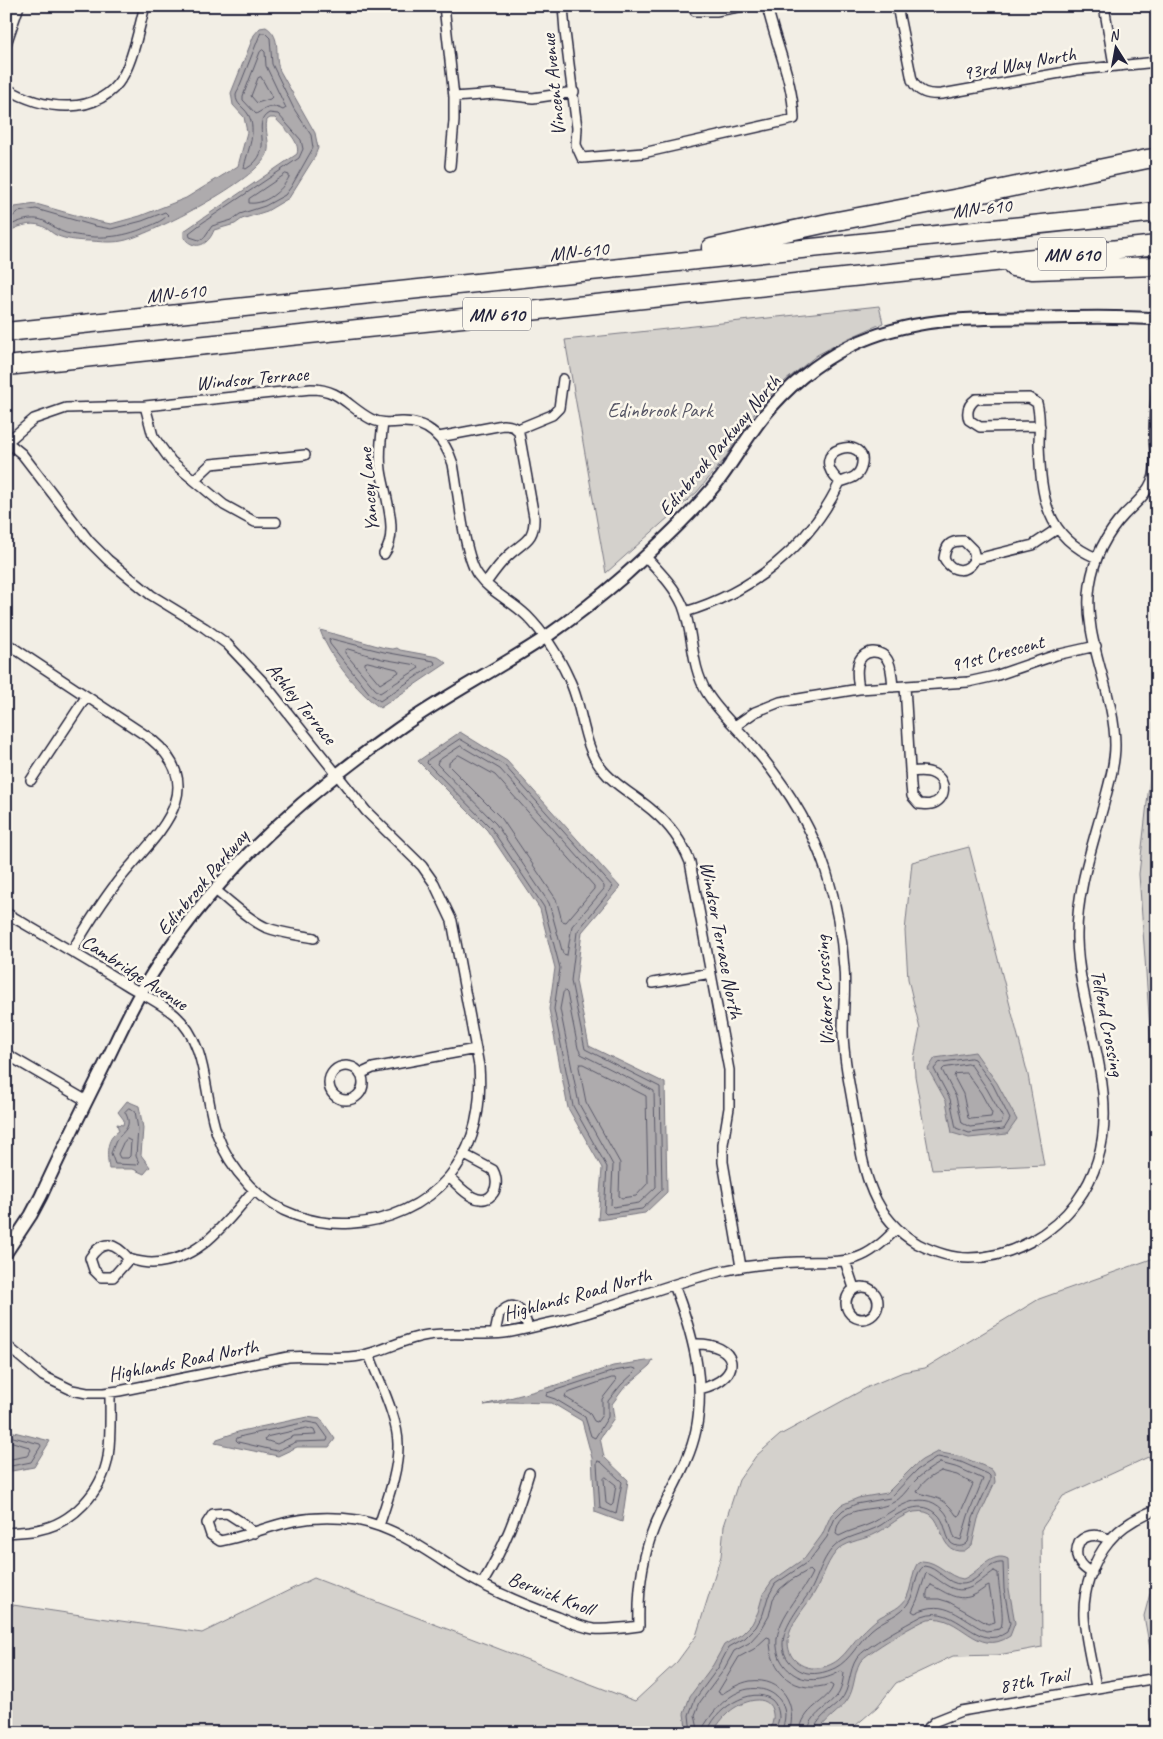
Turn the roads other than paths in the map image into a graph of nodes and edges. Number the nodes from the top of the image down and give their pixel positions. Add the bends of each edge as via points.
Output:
1 (19, 6) edge
2 (145, 6) edge
3 (444, 6) edge
4 (563, 6) edge
5 (744, 6) edge
6 (767, 6) edge
7 (897, 6) edge
8 (1104, 6) edge
9 (695, 11) dead end
10 (6, 44) edge
11 (1157, 62) edge
12 (1114, 66) junction
13 (6, 88) edge
14 (574, 92) junction
15 (454, 97) junction
16 (1157, 158) edge
17 (450, 166) dead end
18 (1157, 212) edge
19 (1157, 245) edge
20 (988, 263) junction
21 (1157, 266) edge
22 (372, 294) junction
23 (1157, 319) edge
24 (6, 332) edge
25 (6, 366) edge
26 (563, 380) dead end
27 (1157, 390) edge
28 (144, 406) junction
29 (383, 423) junction
30 (1040, 426) junction
31 (518, 429) junction
32 (439, 437) junction
33 (7, 442) edge
34 (305, 455) dead end
35 (194, 480) junction
36 (840, 482) dead end
37 (276, 522) dead end
38 (1057, 529) junction
39 (384, 554) dead end
40 (645, 556) junction
41 (975, 558) dead end
42 (1097, 558) junction
43 (486, 583) junction
44 (685, 612) junction
45 (544, 638) junction
46 (6, 643) edge
47 (1096, 646) junction
48 (893, 686) junction
49 (905, 686) junction
50 (859, 689) junction
51 (86, 697) junction
52 (735, 726) junction
53 (910, 772) junction
54 (336, 775) junction
55 (31, 780) dead end
56 (215, 890) junction
57 (6, 913) edge
58 (314, 938) dead end
59 (72, 951) junction
60 (711, 973) junction
61 (653, 983) dead end
62 (141, 993) junction
63 (476, 1049) junction
64 (6, 1054) edge
65 (360, 1074) dead end
66 (87, 1101) junction
67 (463, 1154) junction
68 (449, 1177) junction
69 (254, 1190) junction
70 (896, 1229) junction
71 (6, 1253) edge
72 (129, 1259) dead end
73 (845, 1261) junction
74 (741, 1267) junction
75 (674, 1285) junction
76 (854, 1288) dead end
77 (528, 1328) junction
78 (495, 1333) junction
79 (694, 1344) junction
80 (6, 1345) edge
81 (369, 1354) junction
82 (700, 1389) junction
83 (110, 1392) junction
84 (529, 1474) dead end
85 (1157, 1509) edge
86 (380, 1526) junction
87 (6, 1533) edge
88 (254, 1533) junction
89 (1110, 1540) junction
90 (1092, 1573) junction
91 (482, 1584) junction
92 (1157, 1678) edge
93 (1096, 1687) junction
94 (924, 1733) edge

1 - 10 street
2 - 13 street via 123,76 104,96 78,106 65,107
3 - 15 street
4 - 14 street, Vincent Avenue
5 - 9 street
6 - 14 street, Vincent Avenue via 788,76 794,119 643,153 582,158 576,145
7 - 12 street, 93rd Way North via 914,85 928,94
8 - 12 street
11 - 12 street, 93rd Way North
14 - 15 street via 533,98 495,94
15 - 17 street
16 - 22 highway via 694,251
18 - 22 highway, MN-610 / MN 610
19 - 20 highway, MN 610
20 - 21 highway via 1033,270
20 - 25 highway, MN 610
22 - 24 highway, MN-610 / MN 610
23 - 40 street, Edinbrook Parkway North via 945,319 895,328 848,346 815,367 778,400 706,495
26 - 31 street via 559,408 552,415
27 - 42 street, Telford Crossing via 1154,415 1156,461 1152,482 1139,501 1115,525
28 - 29 street, Windsor Terrace via 321,389 332,391 373,420
28 - 33 street, Windsor Terrace via 66,408 34,419
28 - 35 street via 153,436 171,460
29 - 32 street, Windsor Terrace via 411,423 429,428
29 - 39 street, Yancey Lane via 381,469 392,527
30 - 30 street via 980,427 969,420 968,409 976,399 1029,398 1037,403
30 - 38 street via 1041,469 1047,504
31 - 32 street via 502,425
31 - 43 street via 534,528 532,535 509,554
32 - 43 street, Windsor Terrace via 453,464 469,554 478,575
33 - 54 street, Ashley Terrace via 22,454 89,541 108,560 151,595 205,628 246,663
34 - 35 street via 211,464
35 - 37 street via 224,505 255,522
36 - 44 street via 806,535 767,572 721,600
38 - 41 street via 1033,545
38 - 42 street via 1078,548
40 - 44 street, Vickors Crossing via 676,594
40 - 45 street, Edinbrook Parkway North
42 - 47 street, Telford Crossing via 1089,599
43 - 45 street, Windsor Terrace via 527,616
44 - 52 street, Vickors Crossing via 699,677 708,694
45 - 54 street, Edinbrook Parkway via 426,710
45 - 60 street, Windsor Terrace North via 570,679 598,764 615,783 665,821 684,848 694,878
46 - 51 street
47 - 49 street, 91st Crescent via 968,682
47 - 70 street, Telford Crossing via 1115,745 1113,767 1087,866 1077,940 1105,1109 1096,1165 1088,1184 1062,1218 1046,1232 1009,1251 969,1258 950,1256 931,1250
48 - 49 street, 91st Crescent
48 - 50 street, 91st Crescent
48 - 50 street via 890,663 880,652 872,651 865,654 858,665
49 - 53 street
50 - 52 street, 91st Crescent via 780,702 755,712
51 - 55 street
51 - 59 street via 162,748 176,774 178,788 171,816 118,881
52 - 70 street, Vickors Crossing via 774,772 794,802 825,868 841,938 844,1053 864,1167 877,1202
53 - 53 street via 912,796 919,804 937,802 943,794 941,779 925,771
54 - 56 street, Edinbrook Parkway via 260,840
54 - 63 street, Ashley Terrace via 385,831 422,866 444,901 457,942
56 - 58 street via 265,927
56 - 62 street, Edinbrook Parkway via 183,930
57 - 59 street, Cambridge Avenue
59 - 62 street, Cambridge Avenue
60 - 61 street
60 - 74 street, Windsor Terrace North via 728,1070 729,1108 723,1162
62 - 66 street, Edinbrook Parkway
62 - 69 street, Cambridge Avenue via 175,1015 189,1032 199,1054 211,1113 225,1153
63 - 65 street via 373,1068
63 - 67 street, Ashley Terrace via 481,1087 479,1108 475,1128
64 - 66 street
66 - 71 street, Edinbrook Parkway via 35,1208
67 - 68 street, Ashley Terrace
67 - 68 street via 493,1170 498,1183 496,1190 492,1195 479,1199 472,1197
68 - 69 street, Cambridge Avenue via 410,1208 370,1222 348,1224 306,1219
69 - 72 street via 199,1248 167,1261 150,1263
70 - 73 street, Highlands Road North via 868,1253
73 - 74 street, Highlands Road North
73 - 76 street
74 - 75 street, Highlands Road North
75 - 77 street, Highlands Road North
75 - 79 street
77 - 78 street, Highlands Road North
77 - 78 street via 524,1313 508,1307 499,1314
78 - 81 street, Highlands Road North via 427,1335
79 - 82 street
79 - 82 street via 718,1348 732,1364 726,1377
80 - 83 street, Highlands Road North via 57,1384 87,1393
81 - 83 street, Highlands Road North via 341,1358 288,1357
81 - 86 street via 392,1416 398,1444
82 - 91 street, Berwick Knoll via 695,1432 646,1551 640,1581 639,1626 606,1629 579,1625
83 - 87 street via 108,1459 95,1491 77,1511 55,1525
84 - 91 street, Berwick Knoll via 509,1535
85 - 89 street via 1134,1520
86 - 88 street, Berwick Knoll via 337,1518 314,1518
86 - 91 street, Berwick Knoll
88 - 88 street, Berwick Knoll via 220,1541 211,1535 207,1523 213,1514 227,1513
89 - 90 street
89 - 90 street via 1096,1535 1079,1542 1078,1562
90 - 93 street via 1085,1596 1084,1616
92 - 93 street, 87th Trail
93 - 94 street, 87th Trail via 961,1711 936,1721

